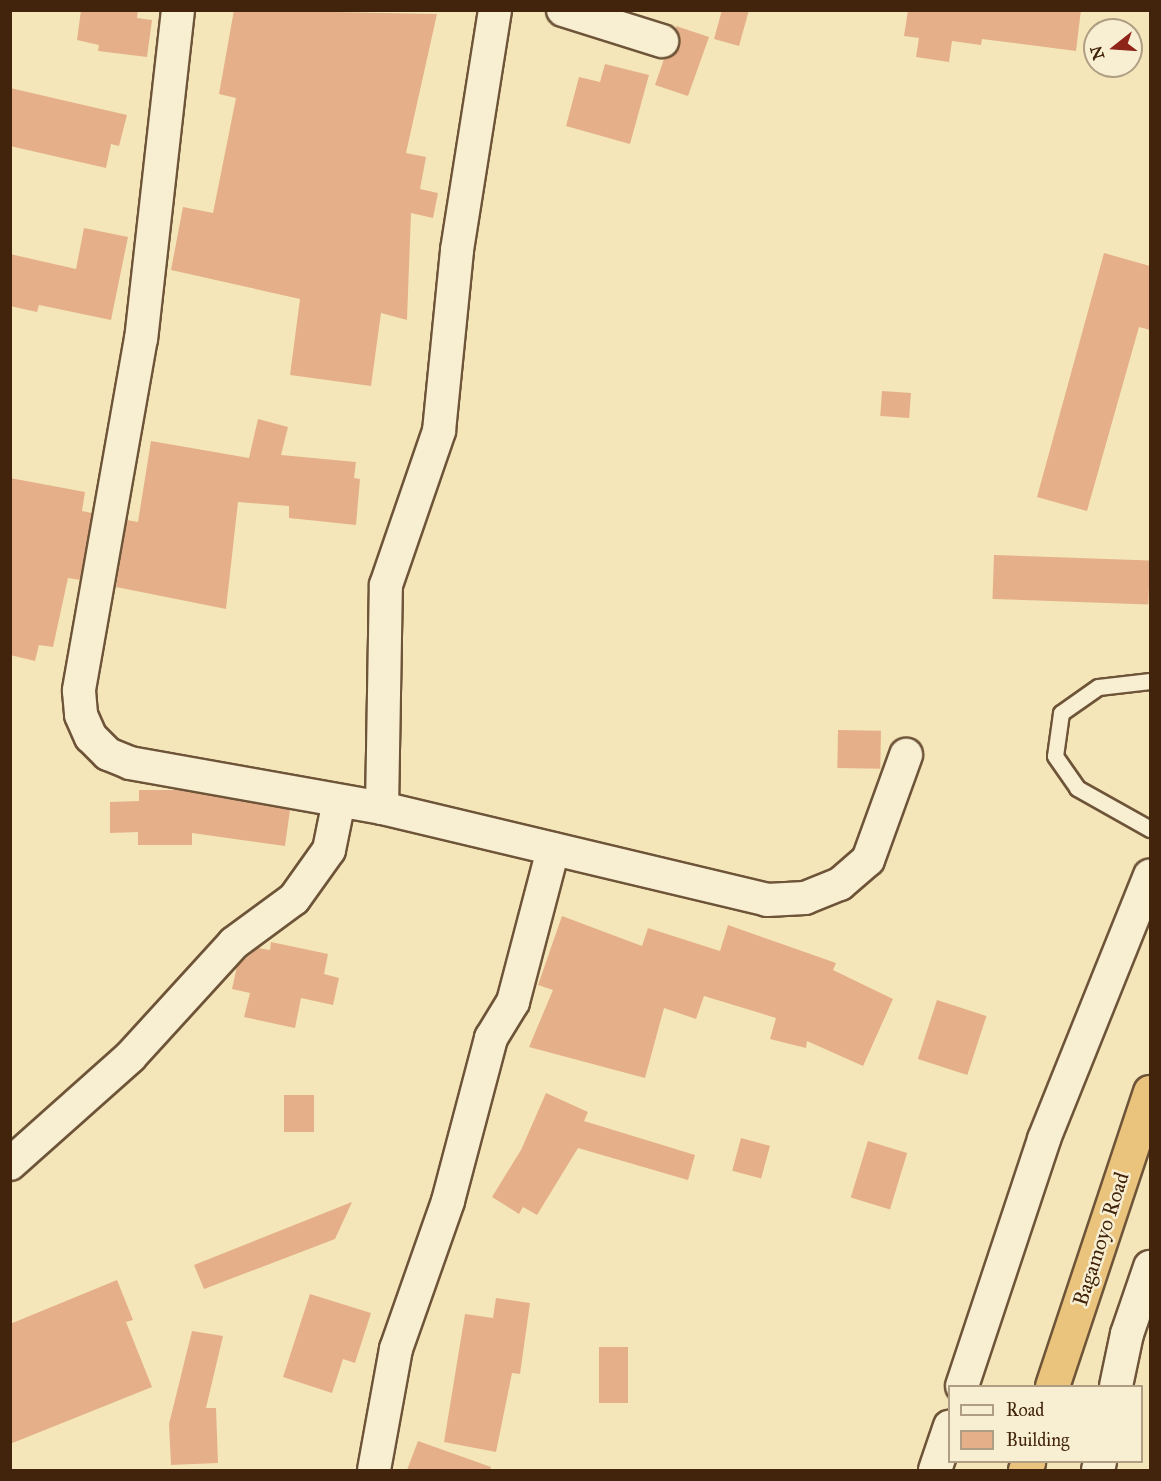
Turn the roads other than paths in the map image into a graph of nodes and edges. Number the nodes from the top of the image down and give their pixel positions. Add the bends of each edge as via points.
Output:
1 (178, 10) edge
2 (495, 10) edge
3 (562, 10) edge
4 (662, 41) dead end
5 (1150, 681) edge
6 (906, 754) dead end
7 (339, 801) junction
8 (382, 808) junction
9 (1150, 829) edge
10 (553, 849) junction
11 (1150, 875) edge
12 (1150, 1092) edge
13 (1142, 1142) edge
14 (10, 1164) edge
15 (1150, 1267) edge
16 (962, 1385) edge
17 (1052, 1385) edge
18 (1116, 1385) edge
19 (948, 1432) edge
20 (374, 1470) edge
21 (935, 1470) edge

1 - 7 street via 141,338 79,691 81,715 91,737 108,754 130,764
2 - 8 street via 457,250 439,431 386,585
3 - 4 street
5 - 9 lane via 1098,687 1061,713 1055,756 1077,788
6 - 10 street via 868,860 840,884 805,898 768,900
7 - 8 street
7 - 14 street via 329,850 294,898 234,943 130,1057
8 - 10 street
10 - 20 street via 513,1002 491,1038 448,1202 396,1348
11 - 16 street via 1044,1139
12 - 13 highway, Bagamoyo Road
13 - 17 highway, Bagamoyo Road
15 - 18 street via 1127,1334
19 - 21 street

